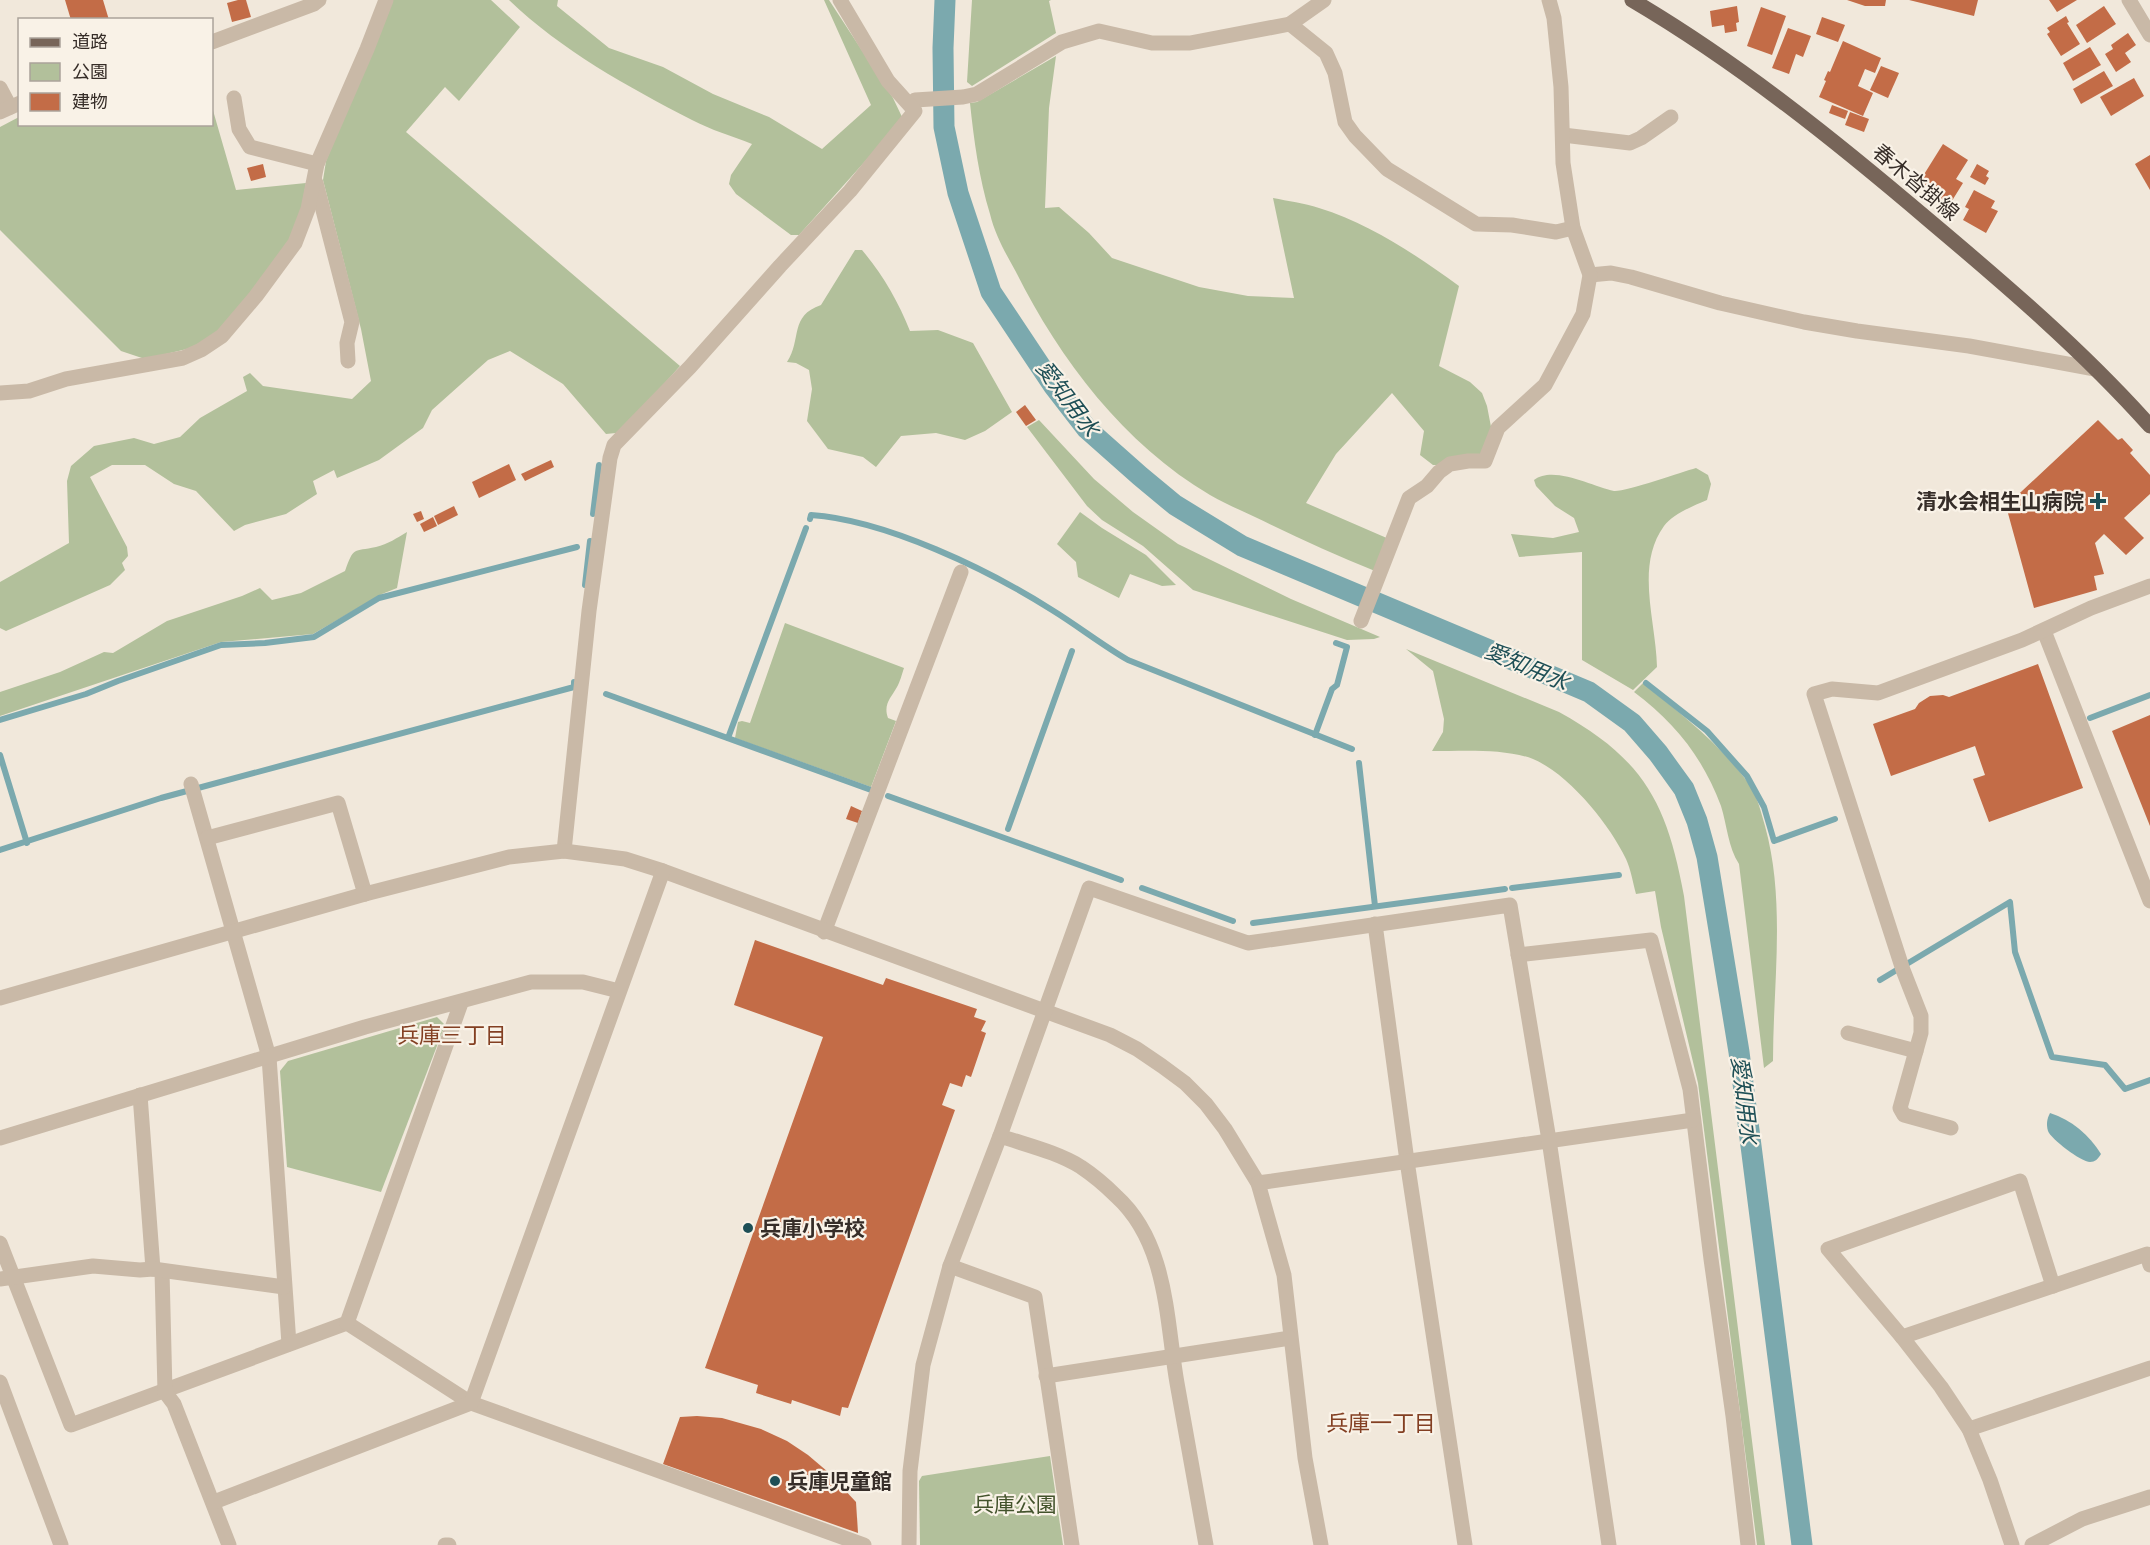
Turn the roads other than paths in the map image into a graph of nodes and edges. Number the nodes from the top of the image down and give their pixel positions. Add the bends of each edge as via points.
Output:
1 (319, 0) edge
2 (386, 0) edge
3 (840, 0) edge
4 (1324, 0) edge
5 (1549, 0) edge
6 (1632, 0) edge
7 (2129, 0) edge
8 (1290, 24) junction
9 (2150, 35) edge
10 (213, 42) edge
11 (0, 88) edge
12 (234, 98) dead end
13 (915, 100) dead end
14 (10, 108) edge
15 (1671, 117) dead end
16 (1563, 135) junction
17 (316, 171) junction
18 (1573, 228) junction
19 (1590, 275) junction
20 (348, 361) dead end
21 (2095, 369) junction
22 (0, 393) edge
23 (2150, 426) edge
24 (961, 572) dead end
25 (2150, 586) edge
26 (1361, 621) dead end
27 (2044, 631) junction
28 (193, 790) dead end
29 (207, 838) junction
30 (564, 850) junction
31 (663, 871) junction
32 (365, 894) junction
33 (2150, 901) edge
34 (1375, 924) junction
35 (824, 932) junction
36 (234, 933) junction
37 (1518, 955) junction
38 (620, 992) junction
39 (0, 998) edge
40 (461, 1003) junction
41 (1046, 1010) junction
42 (1848, 1033) dead end
43 (1916, 1051) junction
44 (269, 1057) junction
45 (140, 1095) junction
46 (1694, 1120) junction
47 (1951, 1128) dead end
48 (1000, 1136) junction
49 (0, 1138) edge
50 (1549, 1140) junction
51 (1407, 1161) junction
52 (1258, 1183) junction
53 (0, 1243) edge
54 (2150, 1265) edge
55 (950, 1266) junction
56 (158, 1270) junction
57 (6, 1279) edge
58 (2053, 1286) junction
59 (284, 1287) junction
60 (347, 1323) junction
61 (1902, 1337) junction
62 (1290, 1338) junction
63 (289, 1344) junction
64 (1173, 1355) junction
65 (2150, 1368) edge
66 (1047, 1376) junction
67 (0, 1382) edge
68 (165, 1392) junction
69 (471, 1403) junction
70 (1969, 1429) junction
71 (2150, 1497) edge
72 (214, 1502) junction
73 (61, 1545) edge
74 (230, 1545) edge
75 (864, 1545) edge
76 (909, 1545) edge
77 (1072, 1545) edge
78 (1206, 1545) edge
79 (1322, 1545) edge
80 (1465, 1545) edge
81 (1609, 1545) edge
82 (1748, 1545) edge
83 (2012, 1545) edge
84 (2032, 1545) edge

1 - 10 street
2 - 17 street
3 - 30 street via 888,81 915,111 850,191 614,445 589,611
4 - 8 street
5 - 16 street via 1554,18
6 - 21 main road, 春木沓掛線 via 1784,102 1857,160 1994,275
7 - 9 street
8 - 13 street via 1190,43 1152,43 1099,31 1062,42 977,94
8 - 18 street via 1326,53 1335,73 1345,122 1387,169 1476,224 1556,232
11 - 14 street
12 - 17 street via 239,129 250,147
15 - 16 street via 1630,143
16 - 18 street
17 - 20 street via 352,322
17 - 22 street via 295,243 222,336 183,358 66,379 29,391
18 - 19 street
19 - 21 street via 1611,273 1631,277 1804,322
19 - 26 street via 1583,314 1545,385 1498,428 1485,461 1450,464 1408,498
21 - 23 main road, 春木沓掛線
24 - 35 street
25 - 27 street
27 - 33 street
27 - 43 street via 1878,693 1832,689 1815,694 1903,970 1922,1016
28 - 29 street
29 - 32 street via 338,803
29 - 36 street
30 - 31 street via 626,859
30 - 32 street via 509,857
31 - 35 street
31 - 38 street
32 - 36 street
34 - 37 street via 1510,905
34 - 41 street via 1248,943 1089,888
34 - 51 street
35 - 41 street
36 - 39 street
36 - 44 street
37 - 46 street via 1651,940 1690,1089
37 - 50 street
38 - 40 street via 583,982 531,982
38 - 69 street
40 - 44 street
40 - 60 street
41 - 48 street
41 - 52 street via 1137,1049 1185,1083 1225,1129
42 - 43 street
43 - 47 street via 1900,1108 1904,1115
44 - 45 street
44 - 59 street
45 - 49 street
45 - 56 street
46 - 50 street
46 - 82 street
48 - 55 street
48 - 64 street via 1081,1168 1131,1213 1161,1276
50 - 51 street
50 - 81 street
51 - 52 street
51 - 80 street
52 - 62 street via 1284,1275
53 - 57 street
54 - 58 street via 2147,1254
55 - 66 street via 1035,1297
55 - 76 street via 923,1365 910,1471
56 - 57 street via 93,1266
56 - 59 street
56 - 68 street
57 - 68 street via 71,1425
58 - 61 street
58 - 61 street via 2020,1181 1828,1249
59 - 63 street
60 - 63 street
60 - 69 street
61 - 70 street
62 - 64 street
62 - 79 street via 1305,1458
63 - 68 street
64 - 66 street
64 - 78 street
65 - 70 street
66 - 77 street
67 - 73 street
68 - 72 street via 174,1404
69 - 72 street
69 - 75 street
70 - 83 street
71 - 84 street via 2082,1520
72 - 74 street

